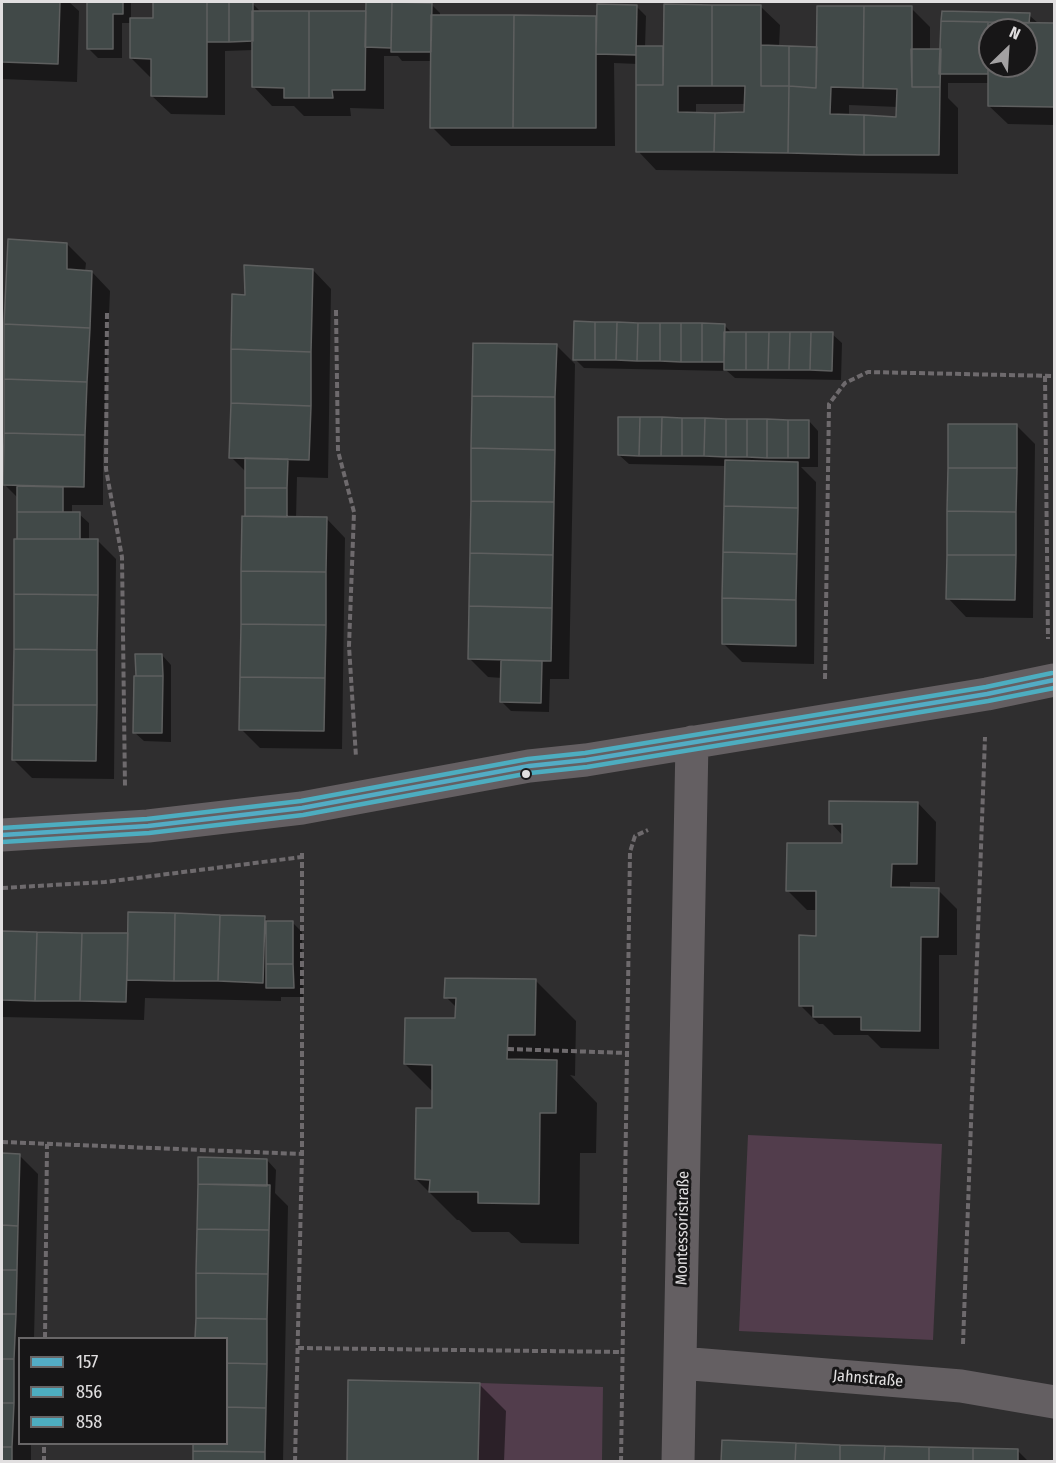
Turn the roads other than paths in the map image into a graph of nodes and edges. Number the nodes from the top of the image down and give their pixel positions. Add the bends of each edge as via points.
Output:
1 (1052, 680) edge
2 (692, 742) junction
3 (2, 835) edge
4 (680, 1364) junction
5 (1054, 1402) edge
6 (678, 1461) edge

1 - 2 street
2 - 3 street via 529,766 302,808 126,828
2 - 4 street, Montessoristraße
4 - 5 street, Jahnstraße via 961,1386
4 - 6 street, Montessoristraße

